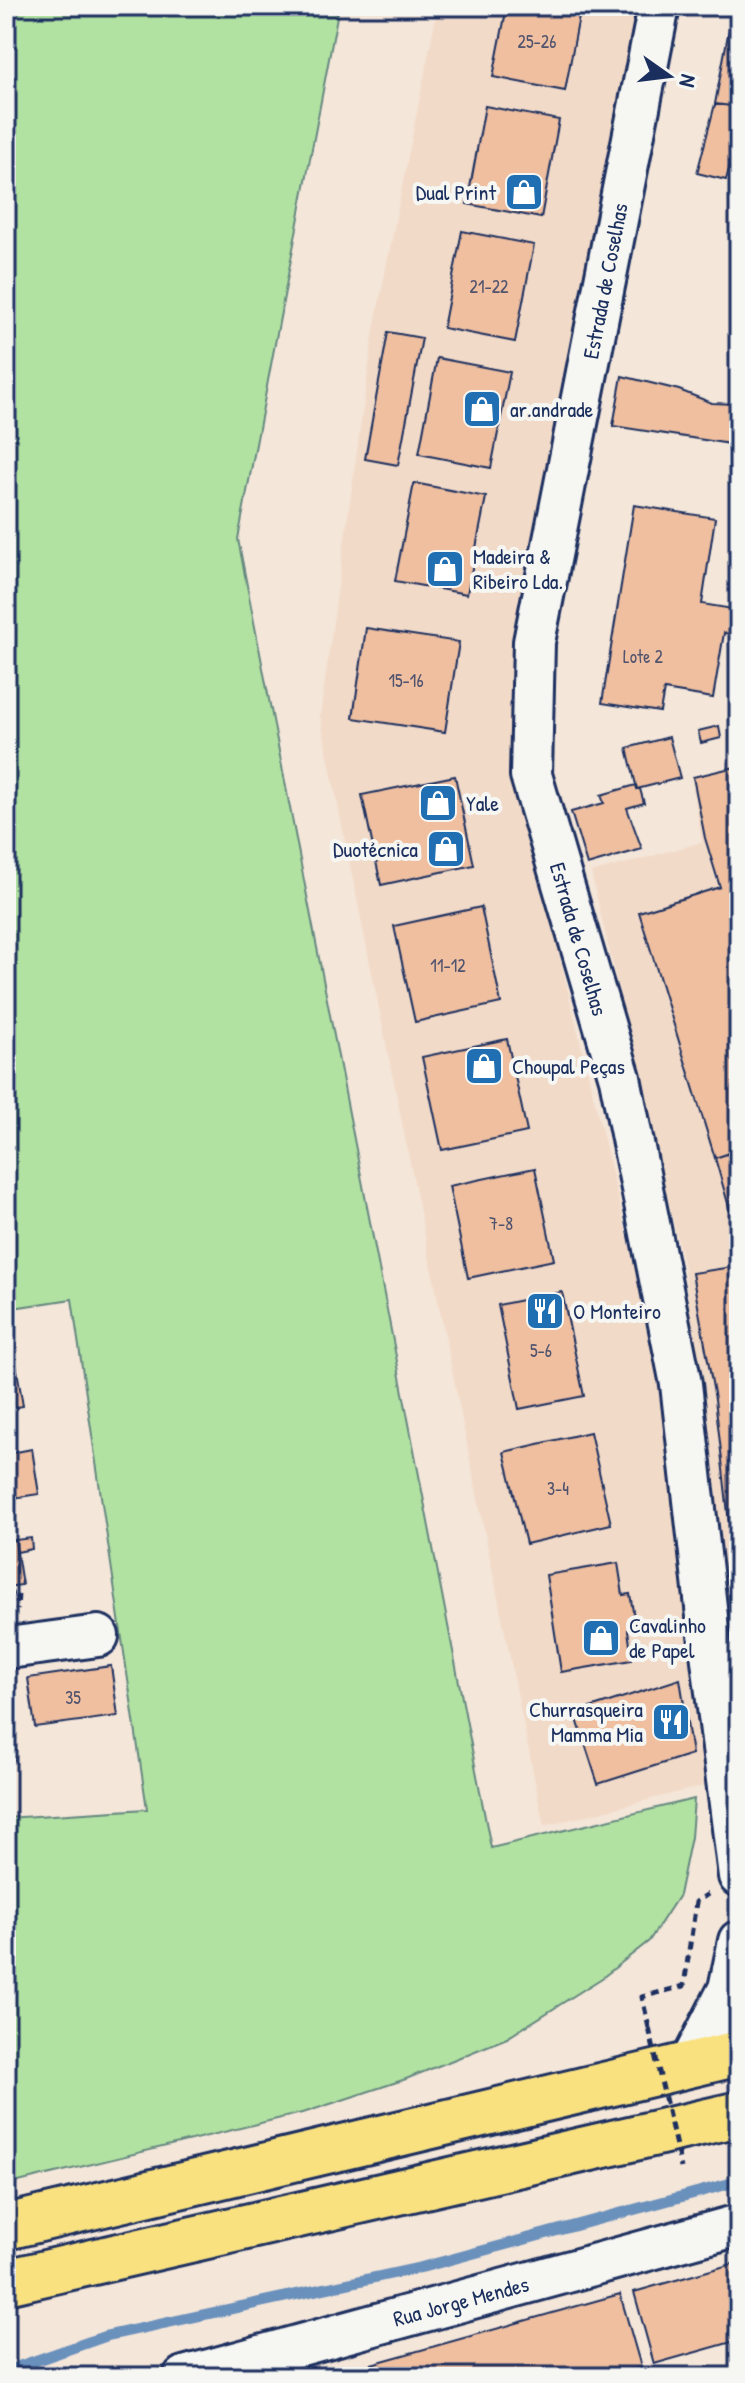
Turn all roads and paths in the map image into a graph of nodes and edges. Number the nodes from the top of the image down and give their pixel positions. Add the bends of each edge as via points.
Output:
1 (659, 6) edge
2 (98, 1636) dead end
3 (6, 1644) edge
4 (739, 1876) edge
5 (696, 1902) dead end
6 (739, 1941) edge
7 (739, 2053) edge
8 (691, 2063) junction
9 (739, 2114) edge
10 (681, 2168) dead end
11 (739, 2225) edge
12 (6, 2227) edge
13 (6, 2282) edge
14 (184, 2377) edge

1 - 4 street, Estrada de Coselhas via 534,642 531,775 620,1078 681,1384
2 - 3 street
5 - 10 path, bridge via 684,1986 642,1997
6 - 8 street via 729,1989
7 - 8 main road
8 - 12 main road
9 - 13 main road
11 - 14 street, Rua Jorge Mendes

